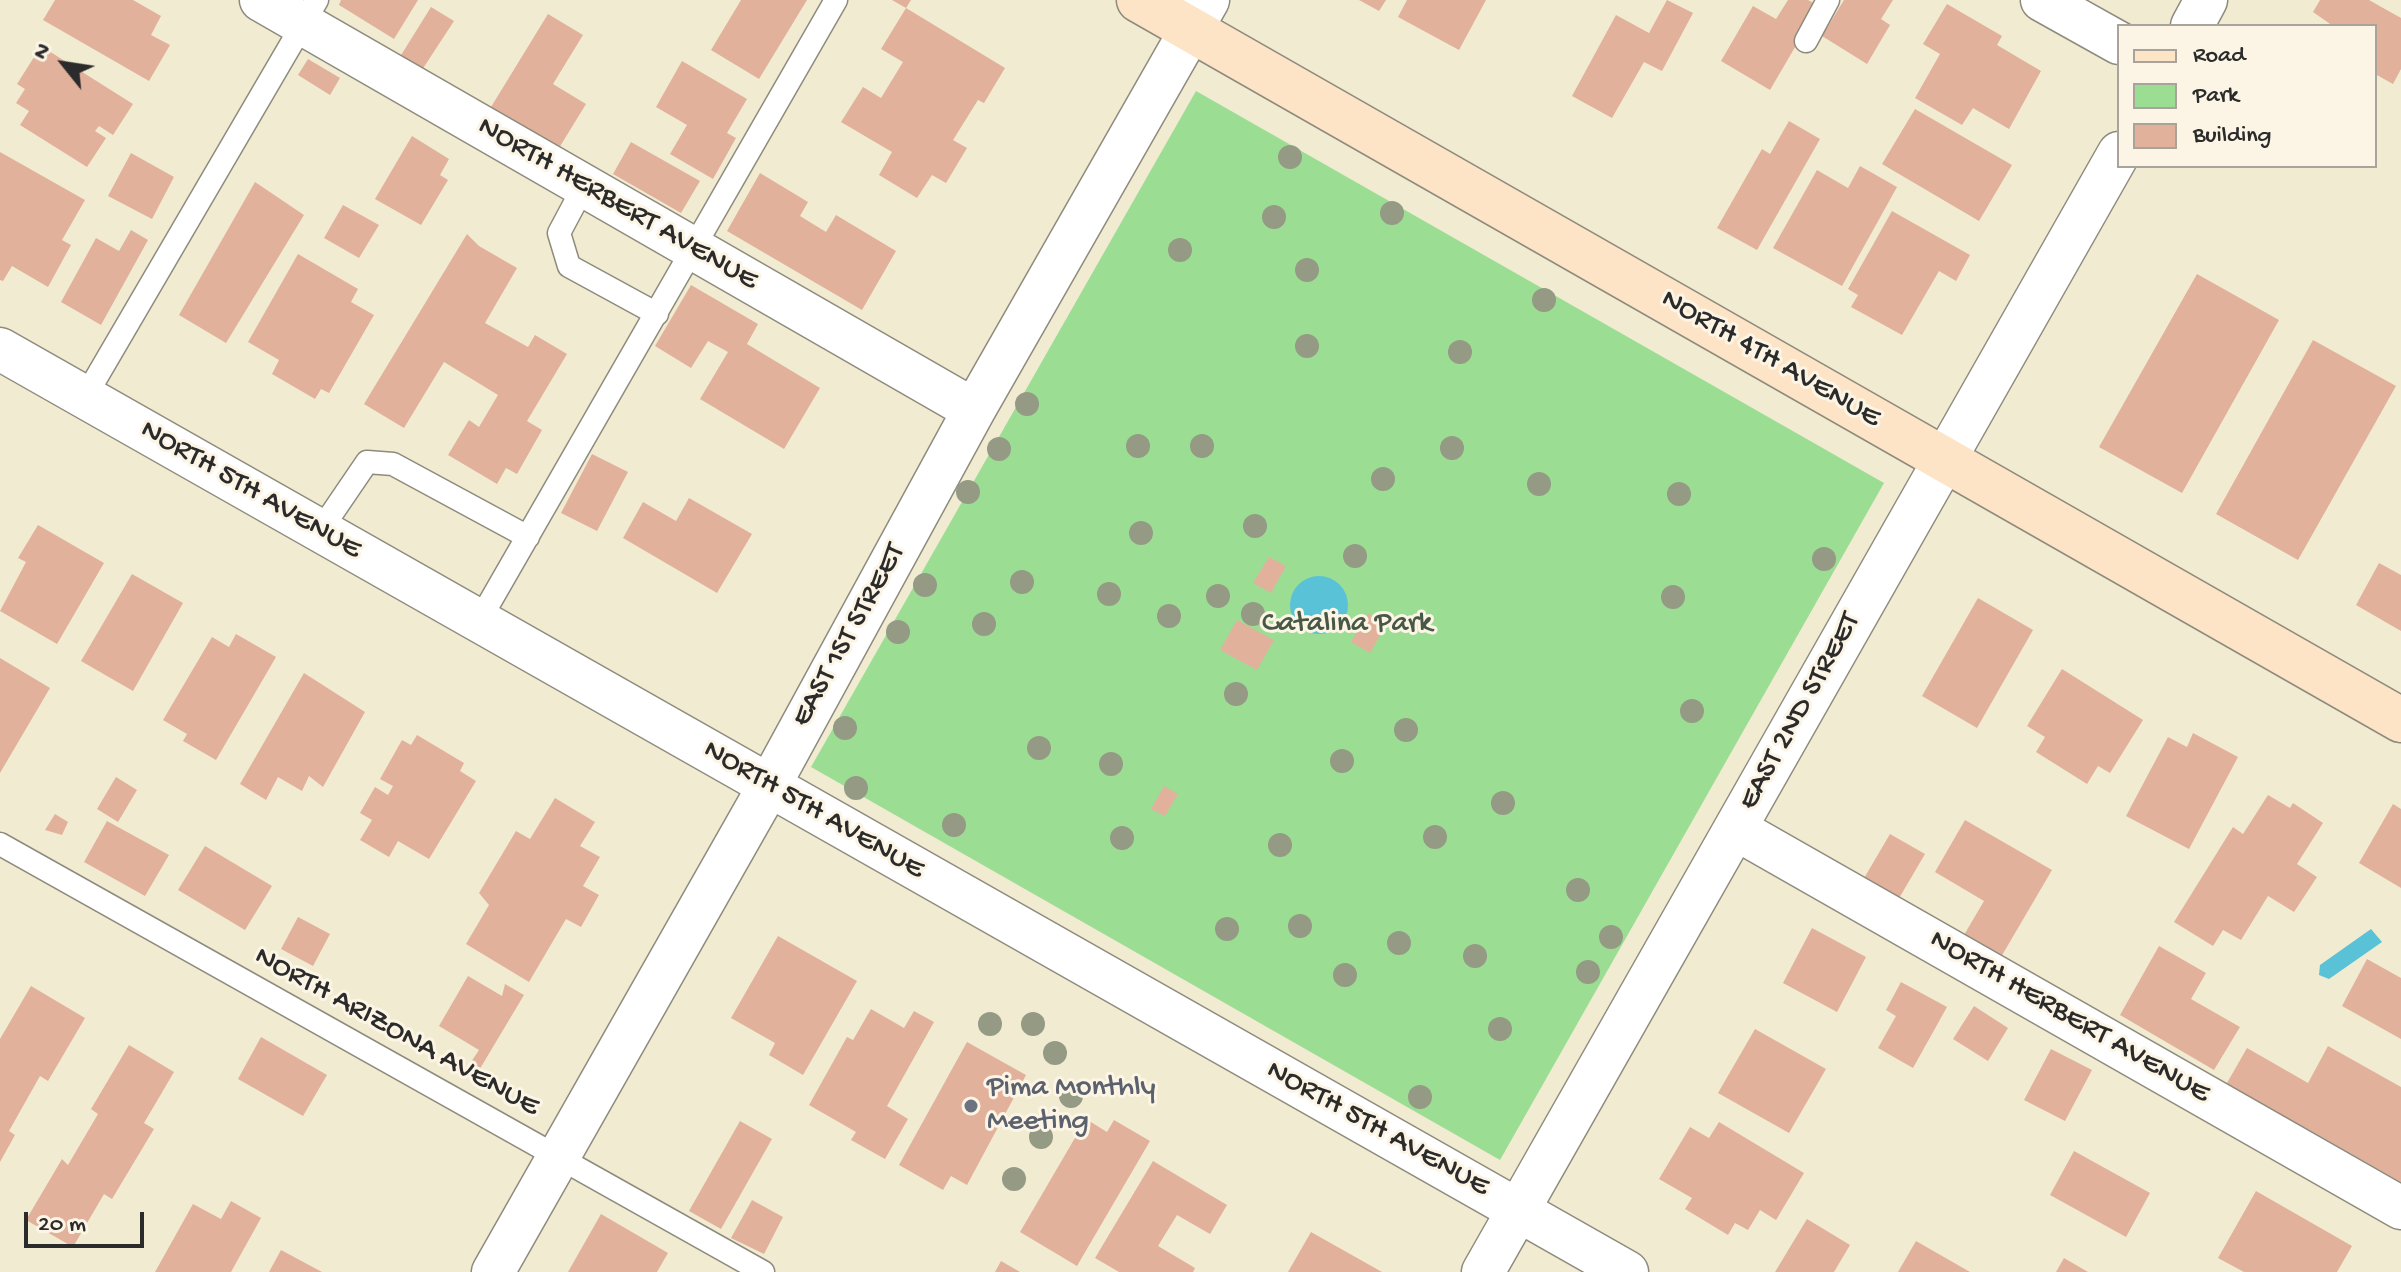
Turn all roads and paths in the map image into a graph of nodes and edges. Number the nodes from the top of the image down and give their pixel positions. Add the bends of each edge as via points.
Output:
1 (261, 0) edge
2 (836, 0) edge
3 (1139, 0) edge
4 (1828, 0) edge
5 (2042, 0) edge
6 (2206, 0) edge
7 (310, 12) edge
8 (1200, 15) edge
9 (2193, 24) edge
10 (1806, 41) dead end
11 (2117, 42) edge
12 (2117, 156) edge
13 (584, 186) junction
14 (695, 249) junction
15 (657, 314) junction
16 (0, 349) edge
17 (85, 397) junction
18 (974, 410) junction
19 (1943, 459) junction
20 (320, 531) junction
21 (528, 537) junction
22 (479, 621) junction
23 (2401, 720) edge
24 (769, 786) junction
25 (1736, 829) junction
26 (0, 844) edge
27 (559, 1159) junction
28 (2401, 1208) edge
29 (1519, 1210) junction
30 (493, 1272) edge
31 (763, 1272) edge
32 (1483, 1272) edge
33 (1627, 1272) edge

1 - 7 street, NORTH HERBERT AVENUE
2 - 14 lane
3 - 8 street, NORTH 4TH AVENUE
4 - 10 lane
5 - 11 street
6 - 9 street
7 - 13 street, NORTH HERBERT AVENUE
7 - 17 lane
8 - 18 street, EAST 1ST STREET
8 - 19 street, NORTH 4TH AVENUE
12 - 19 street, EAST 2ND STREET
13 - 14 street, NORTH HERBERT AVENUE
13 - 15 lane via 559,233 569,266
14 - 15 lane
14 - 18 street, NORTH HERBERT AVENUE
15 - 21 lane
16 - 17 street, NORTH 5TH AVENUE
17 - 20 street, NORTH 5TH AVENUE
18 - 24 street, EAST 1ST STREET
19 - 23 street, NORTH 4TH AVENUE
19 - 25 street, EAST 2ND STREET
20 - 21 lane via 367,462 393,464
20 - 22 street, NORTH 5TH AVENUE
21 - 22 lane
22 - 24 street, NORTH 5TH AVENUE
24 - 27 street, EAST 1ST STREET
24 - 29 street, NORTH 5TH AVENUE
25 - 28 street, NORTH HERBERT AVENUE
25 - 29 street, EAST 2ND STREET
26 - 27 lane, NORTH ARIZONA AVENUE
27 - 30 street, EAST 1ST STREET
27 - 31 lane, NORTH ARIZONA AVENUE
29 - 32 street, EAST 2ND STREET
29 - 33 street, NORTH 5TH AVENUE

